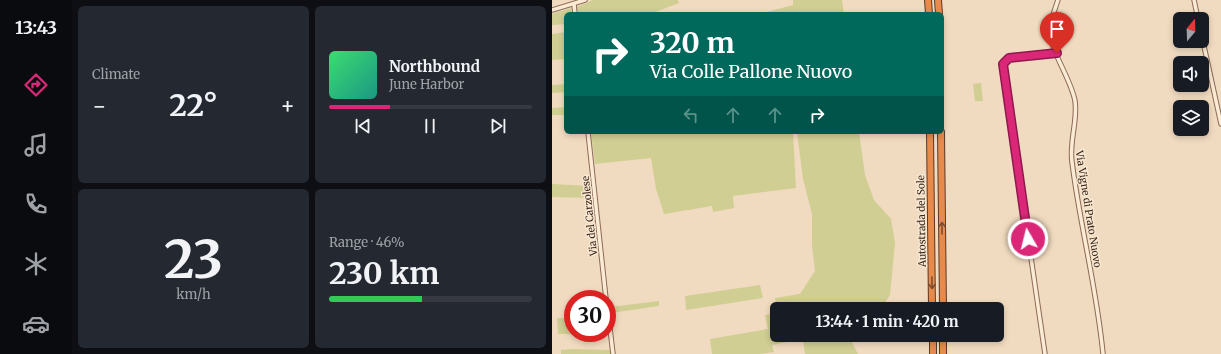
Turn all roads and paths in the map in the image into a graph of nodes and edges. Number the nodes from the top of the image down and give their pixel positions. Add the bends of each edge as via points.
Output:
1 (585, 0) edge
2 (928, 0) edge
3 (938, 0) edge
4 (1058, 0) edge
5 (1194, 0) edge
6 (574, 4) junction
7 (552, 10) edge
8 (575, 12) edge
9 (929, 12) edge
10 (939, 12) edge
11 (1197, 12) edge
12 (1204, 48) edge
13 (1057, 53) junction
14 (1221, 124) edge
15 (588, 134) edge
16 (930, 134) edge
17 (941, 134) edge
18 (605, 290) edge
19 (932, 302) edge
20 (943, 302) edge
21 (612, 342) edge
22 (932, 342) edge
23 (943, 342) edge
24 (613, 354) edge
25 (933, 354) edge
26 (943, 354) edge
27 (1045, 354) edge
28 (1103, 354) edge

1 - 6 street
2 - 9 highway
3 - 10 highway
4 - 13 street, Via Vigne di Prato Nuovo via 1050,28
5 - 11 street
6 - 7 street
6 - 8 street
12 - 14 street
13 - 27 street via 1009,58 1003,65
13 - 28 street, Via Vigne di Prato Nuovo via 1075,101 1071,160 1095,290
15 - 18 street, Via del Carzolese
16 -> 19 highway, Autostrada del Sole
20 -> 17 highway, Autostrada del Sole
21 - 24 street
22 - 25 highway
23 - 26 highway

